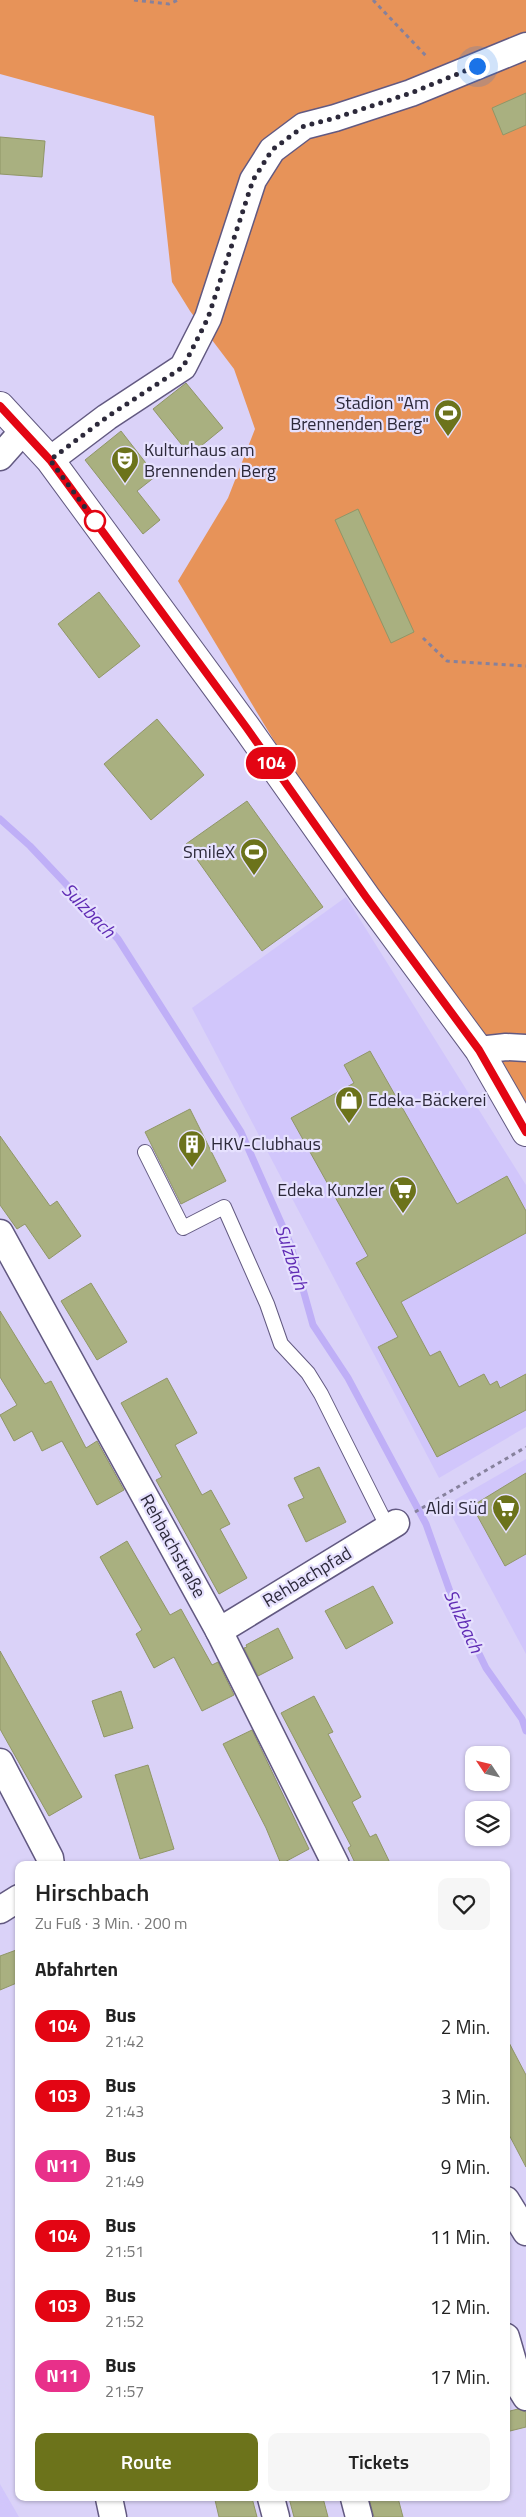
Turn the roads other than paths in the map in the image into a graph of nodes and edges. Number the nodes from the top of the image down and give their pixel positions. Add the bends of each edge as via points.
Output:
1 (526, 46) edge
2 (0, 406) edge
3 (23, 431) junction
4 (0, 457) edge
5 (50, 460) junction
6 (526, 1048) edge
7 (479, 1050) junction
8 (526, 1132) edge
9 (145, 1152) dead end
10 (0, 1232) edge
11 (392, 1526) joint
12 (220, 1631) junction
13 (0, 1762) edge
14 (50, 1861) edge
15 (332, 1861) edge
16 (15, 1901) edge
17 (0, 1910) edge
18 (510, 2206) edge
19 (526, 2232) edge
20 (510, 2352) edge
21 (526, 2398) edge
22 (109, 2501) edge
23 (272, 2501) edge
24 (355, 2501) edge
25 (113, 2517) edge
26 (276, 2517) edge
27 (359, 2517) edge

1 - 5 street via 411,93 304,126 272,150 253,180 208,318 183,367 107,417
2 - 3 main road
3 - 4 street
3 - 5 main road
5 - 7 main road
6 - 7 street
7 - 8 main road
9 - 11 lane via 182,1228 224,1207 281,1344 308,1373 321,1394
10 - 12 street, Rehbachstraße
11 - 12 street, Rehbachpfad
12 - 15 street, Rehbachstraße
13 - 14 street
16 - 17 street
18 - 19 street
20 - 21 street
22 - 25 street
23 - 26 street
24 - 27 street

